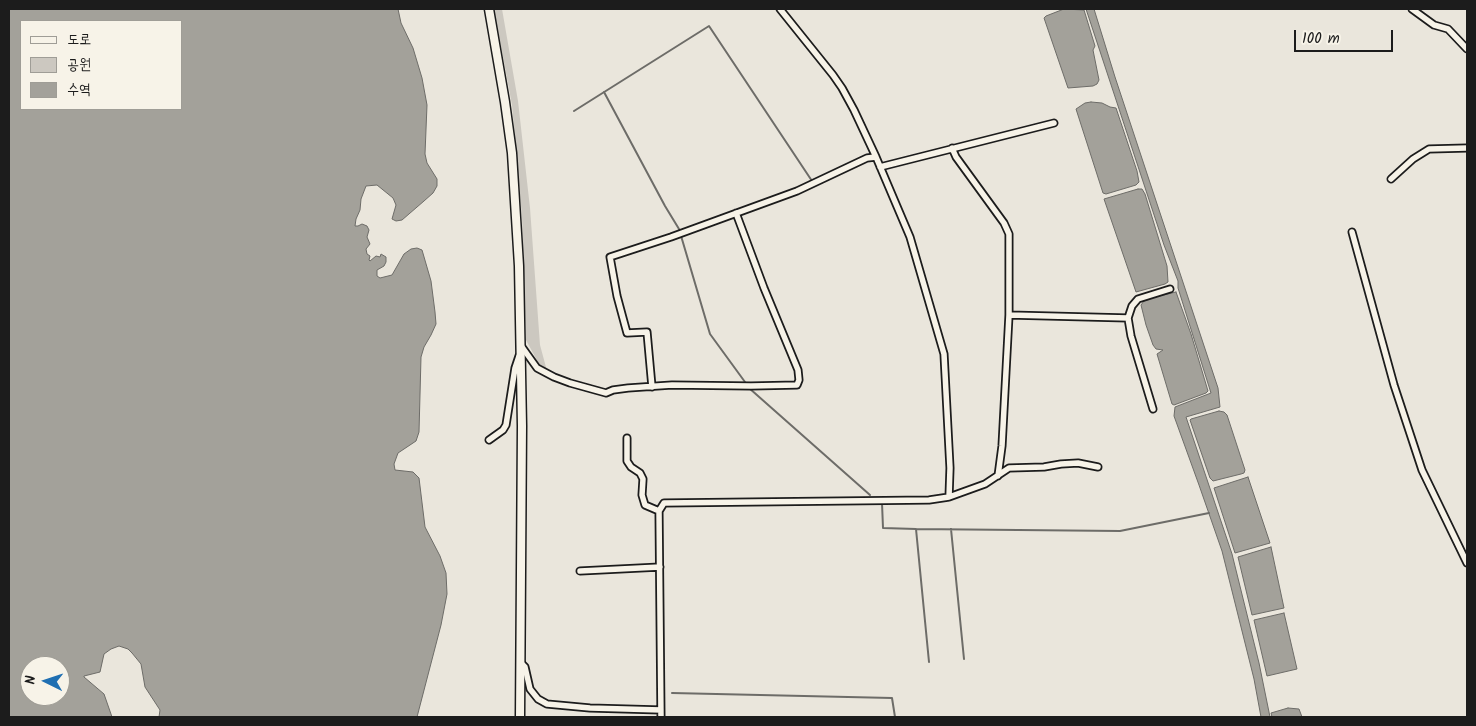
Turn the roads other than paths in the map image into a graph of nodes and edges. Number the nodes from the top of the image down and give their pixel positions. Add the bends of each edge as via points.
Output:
1 (489, 9) edge
2 (780, 9) edge
3 (1412, 9) edge
4 (1467, 49) edge
5 (1054, 122) dead end
6 (952, 148) junction
7 (1467, 148) edge
8 (876, 157) junction
9 (880, 167) junction
10 (1391, 179) dead end
11 (736, 213) junction
12 (1352, 232) dead end
13 (1170, 289) dead end
14 (1009, 315) junction
15 (1128, 318) junction
16 (522, 347) junction
17 (652, 387) junction
18 (1153, 409) dead end
19 (627, 438) dead end
20 (489, 440) dead end
21 (1098, 467) dead end
22 (998, 476) junction
23 (949, 497) junction
24 (659, 511) junction
25 (1467, 563) edge
26 (660, 567) junction
27 (580, 571) dead end
28 (520, 662) junction
29 (661, 714) edge
30 (520, 717) edge

1 - 16 street via 512,153
2 - 8 street via 834,75
3 - 4 street via 1434,25 1448,29
5 - 6 street
6 - 9 street
6 - 14 street via 1009,234
7 - 10 street via 1429,149
8 - 9 street
8 - 11 street via 867,158 798,191
9 - 23 street via 910,237 944,354
11 - 17 street via 610,257 627,333 647,332
11 - 17 street via 798,370 799,383 793,386
12 - 25 street via 1394,386 1422,470
13 - 15 street via 1138,299
14 - 15 street
14 - 22 street
15 - 18 street
16 - 17 street via 537,368 587,388 606,393
16 - 20 street via 515,368 506,425
16 - 28 street
19 - 24 street via 627,461 643,479 645,505
21 - 22 street via 1078,463 1009,468
22 - 23 street
23 - 24 street via 929,500 674,502 664,503
24 - 26 street
26 - 27 street
26 - 29 street
28 - 29 street via 525,667 530,689 547,704
28 - 30 street

